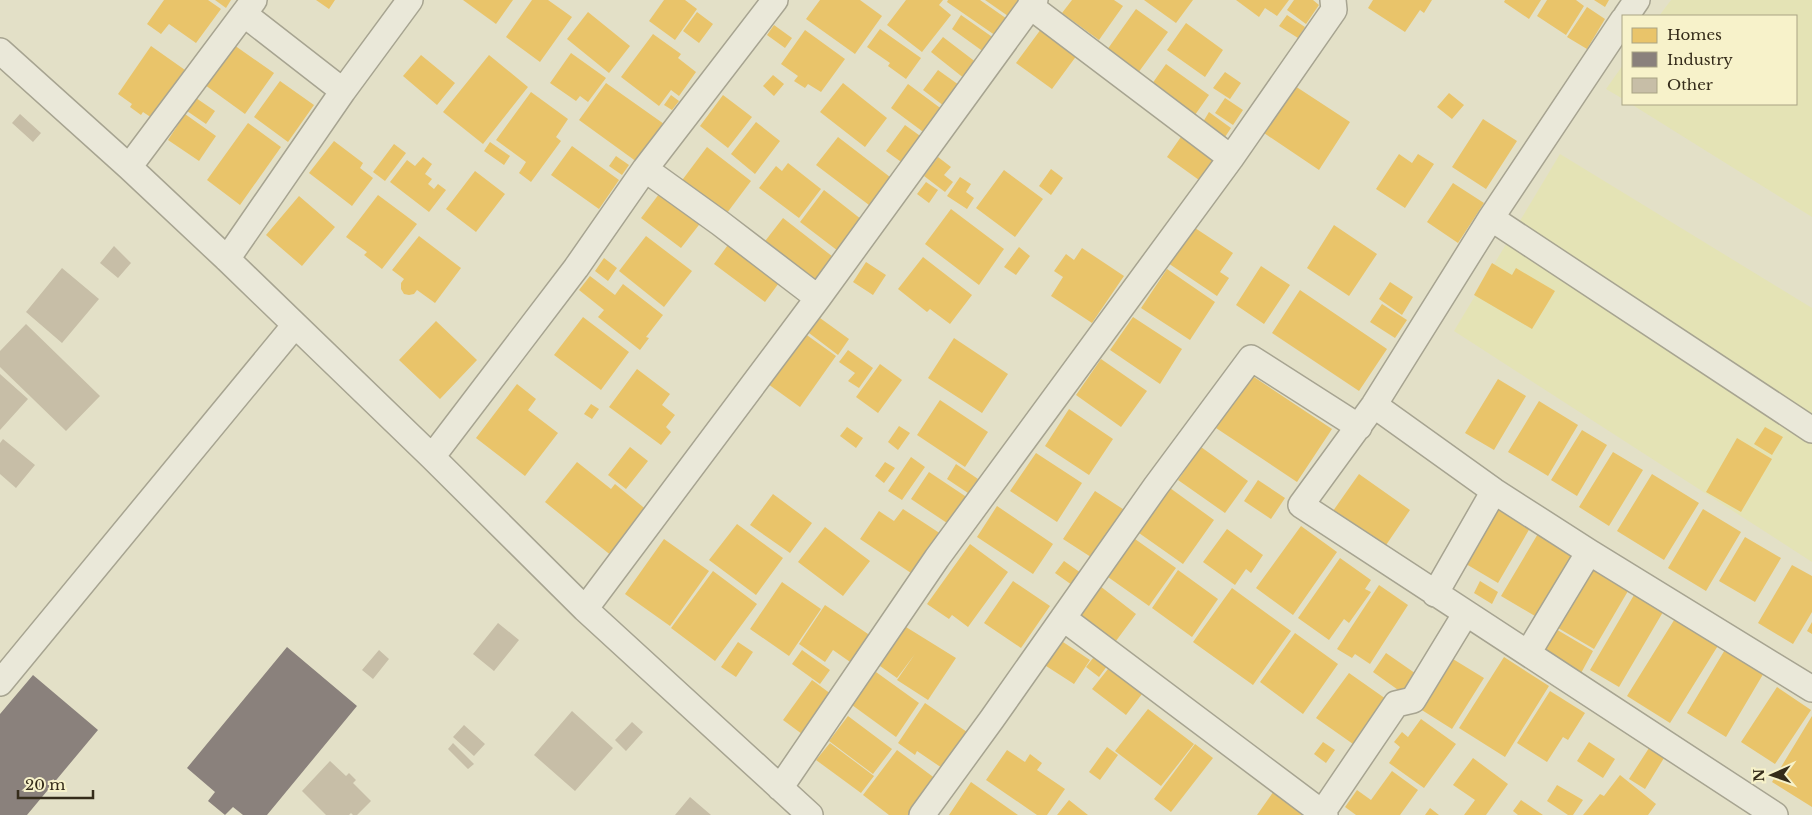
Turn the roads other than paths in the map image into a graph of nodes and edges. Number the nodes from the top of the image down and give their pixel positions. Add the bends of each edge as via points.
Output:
1 (410, 0) edge
2 (774, 0) edge
3 (1333, 0) edge
4 (1636, 0) edge
5 (1033, 3) edge
6 (249, 7) edge
7 (1627, 15) edge
8 (1622, 22) edge
9 (0, 51) edge
10 (343, 91) junction
11 (1231, 158) junction
12 (129, 167) junction
13 (645, 170) junction
14 (1491, 218) junction
15 (227, 259) junction
16 (818, 298) junction
17 (295, 325) junction
18 (1374, 405) junction
19 (1359, 427) junction
20 (1812, 430) edge
21 (432, 457) junction
22 (1494, 491) junction
23 (1589, 552) junction
24 (1435, 594) junction
25 (585, 609) junction
26 (1466, 613) junction
27 (1063, 618) junction
28 (1528, 653) junction
29 (0, 683) edge
30 (1812, 689) edge
31 (780, 788) junction
32 (1323, 814) edge
33 (810, 815) edge
34 (922, 815) edge
35 (1775, 815) edge

1 - 10 street
2 - 13 street
3 - 11 street via 1334,10
4 - 7 street
5 - 11 street
5 - 16 street
6 - 10 street
6 - 12 street
8 - 14 street
9 - 12 street
10 - 15 street
11 - 31 street via 937,558
12 - 15 street
13 - 16 street
13 - 21 street via 576,268
14 - 18 street
14 - 20 street
15 - 17 street
16 - 25 street
17 - 21 street
17 - 29 street
18 - 19 street
18 - 22 street
19 - 24 street via 1301,505
19 - 27 street via 1251,358
21 - 25 street
22 - 23 street
22 - 24 street
23 - 28 street
23 - 30 street
24 - 26 street
25 - 31 street
26 - 28 street
26 - 32 street via 1413,700 1396,704
27 - 32 street
27 - 34 street
28 - 35 street
31 - 33 street

